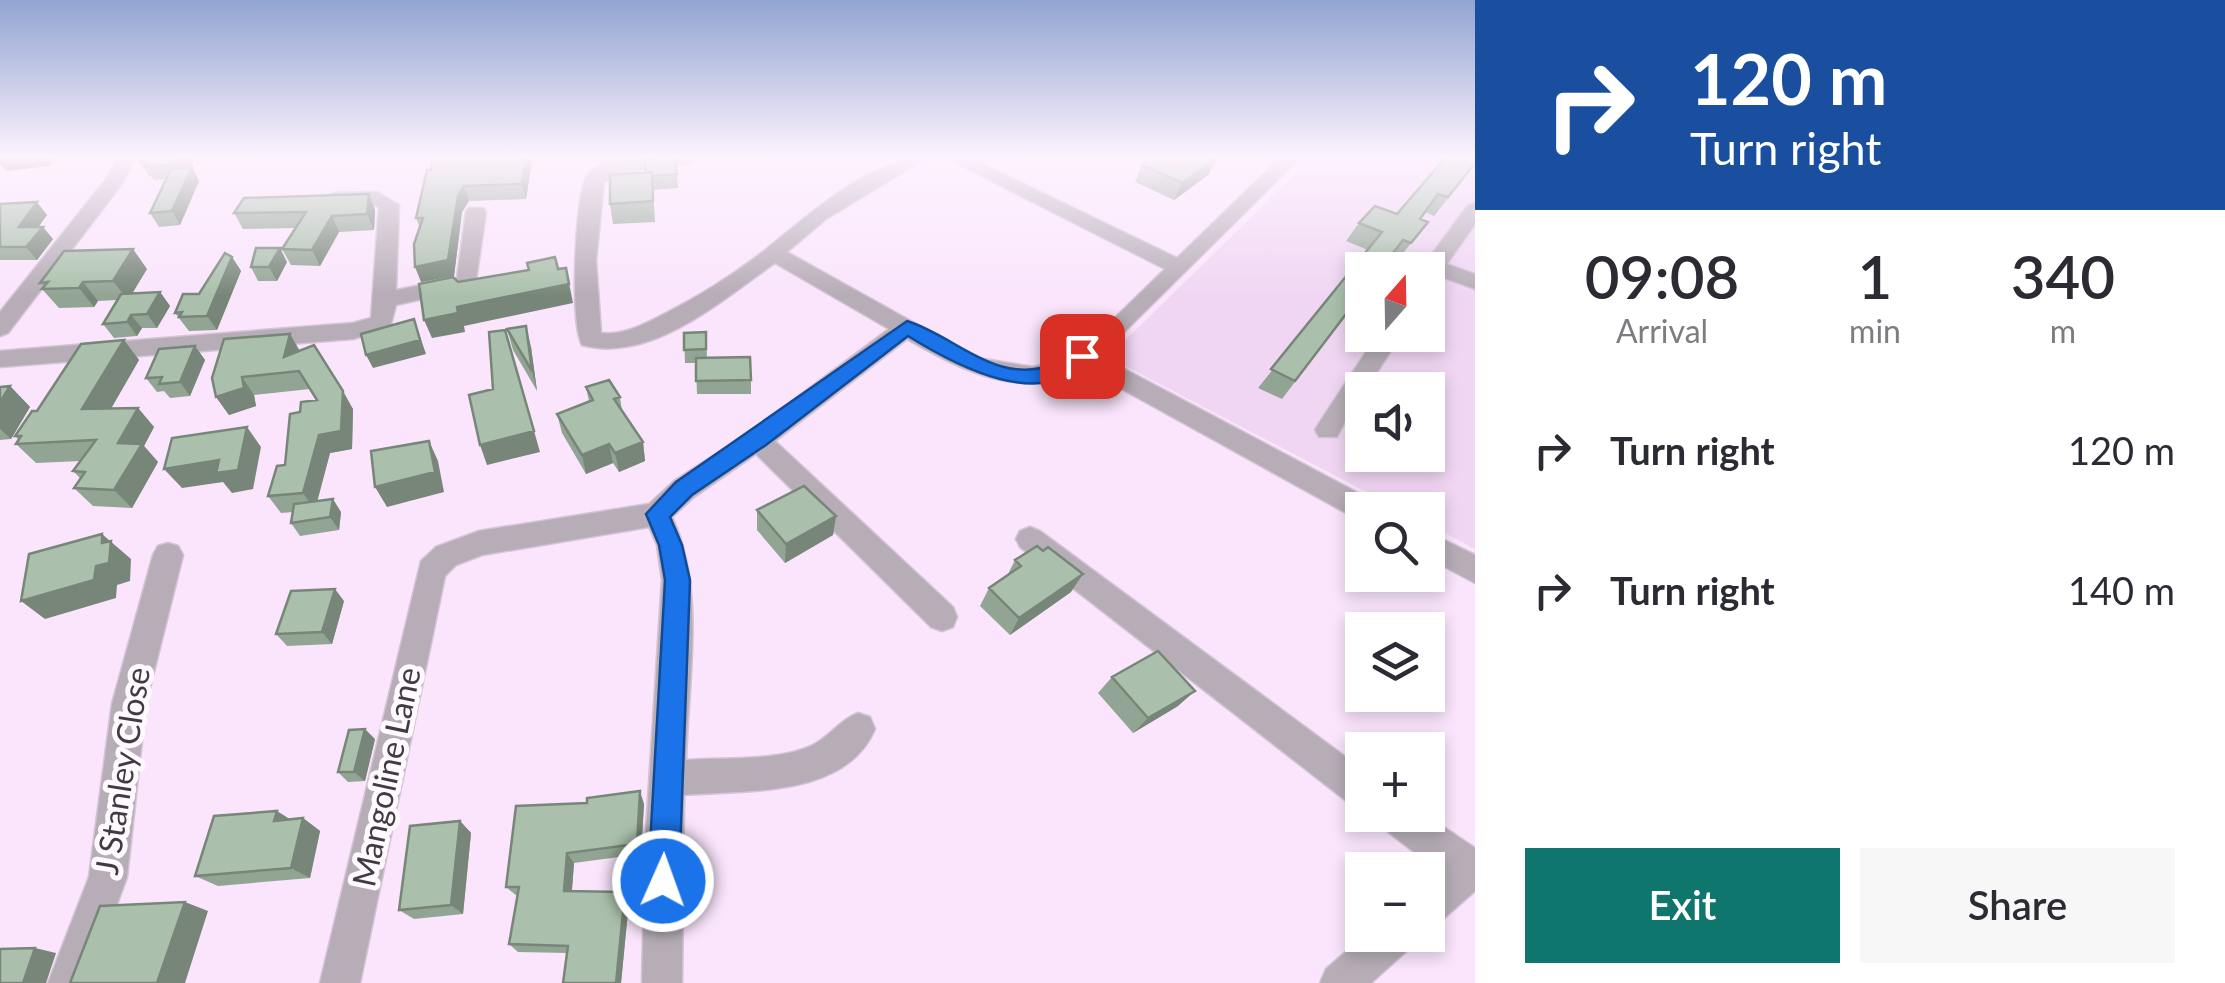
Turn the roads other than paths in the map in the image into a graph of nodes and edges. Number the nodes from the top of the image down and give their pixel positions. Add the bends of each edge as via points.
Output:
1 (96, 204) edge
2 (388, 204) edge
3 (590, 204) edge
4 (841, 204) edge
5 (1049, 204) edge
6 (1243, 204) edge
7 (1475, 209) edge
8 (476, 212) dead end
9 (1444, 252) edge
10 (774, 254) junction
11 (1178, 267) junction
12 (1445, 274) edge
13 (1475, 282) edge
14 (385, 300) junction
15 (907, 327) junction
16 (0, 328) edge
17 (1379, 352) edge
18 (1082, 356) junction
19 (0, 359) edge
20 (1328, 430) dead end
21 (758, 440) junction
22 (1345, 499) edge
23 (657, 514) junction
24 (1030, 539) dead end
25 (1445, 553) edge
26 (168, 555) dead end
27 (1475, 570) edge
28 (942, 616) dead end
29 (858, 729) dead end
30 (1345, 777) edge
31 (667, 778) junction
32 (1420, 832) edge
33 (1472, 868) edge
34 (1445, 891) edge
35 (1376, 952) edge
36 (68, 983) edge
37 (340, 983) edge
38 (662, 983) edge
39 (1340, 983) edge

1 - 16 street
2 - 14 street
3 - 10 street via 577,262 590,339 616,344 670,320
4 - 10 street
5 - 11 street
6 - 11 street
7 - 9 street
8 - 14 street via 475,281
10 - 15 street
11 - 18 street
12 - 13 street
14 - 19 street via 382,323 353,331
15 - 18 street via 971,365 1005,374 1060,370
15 - 21 street
17 - 20 street
18 - 22 street
21 - 23 street
21 - 28 street
23 - 31 street via 677,580
23 - 37 street, Mangoline Lane via 479,543 431,570
24 - 30 street
25 - 27 street
26 - 36 street, J Stanley Close via 129,704 108,877
29 - 31 street via 828,756 796,769
31 - 38 street
32 - 33 street
33 - 34 street
35 - 39 street

